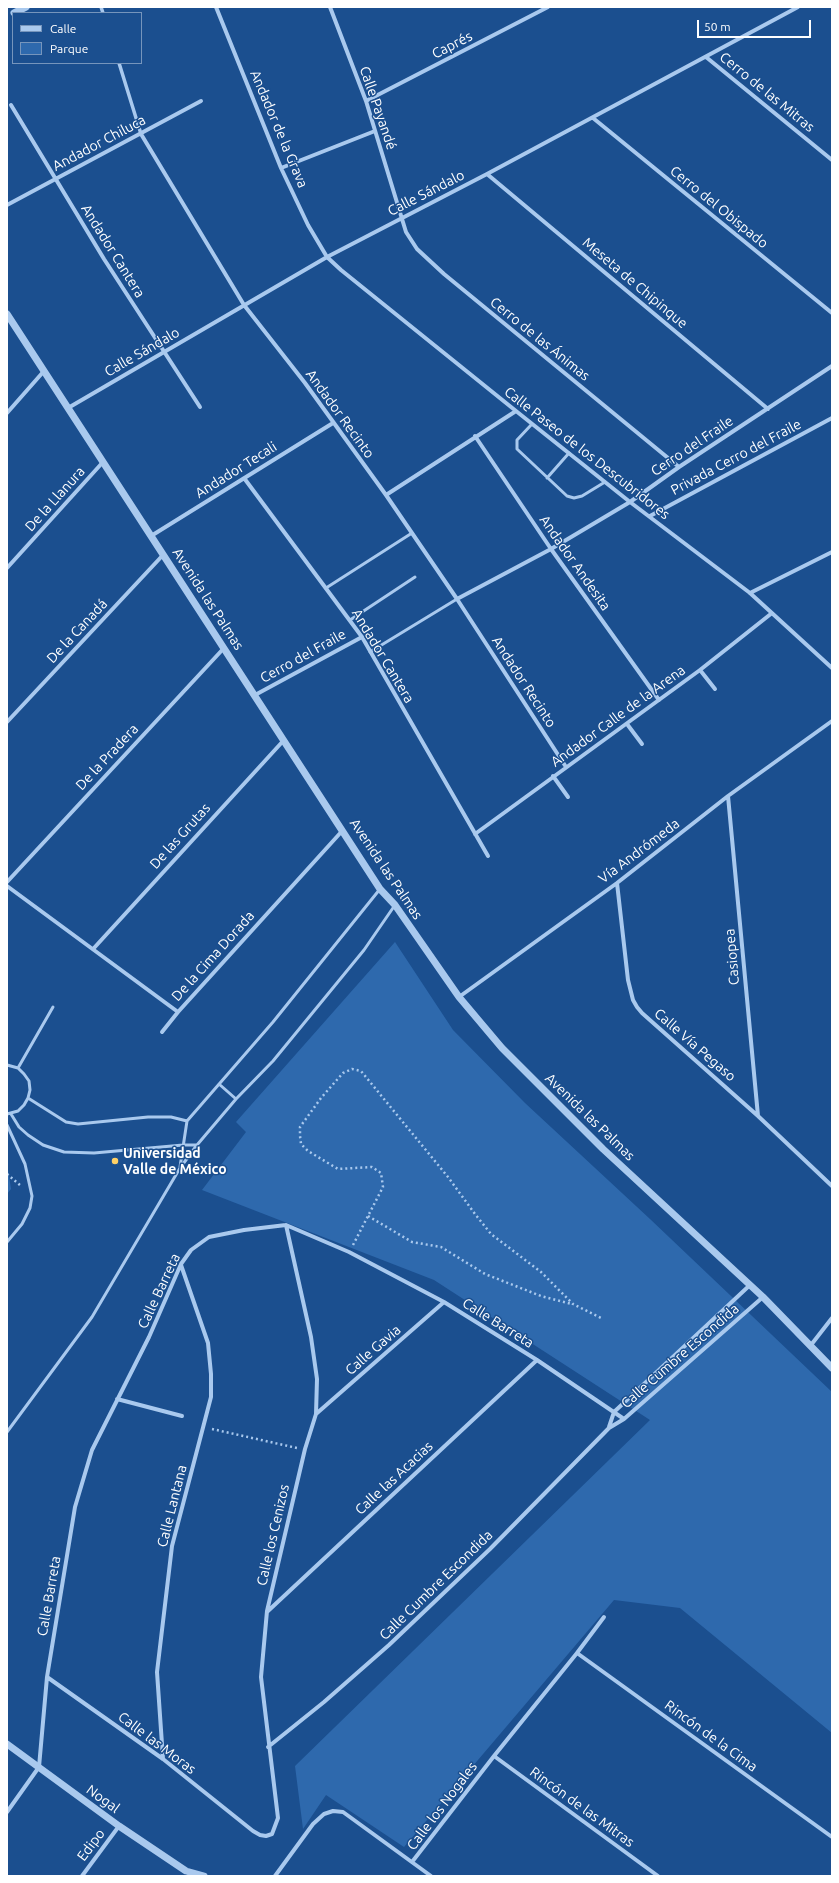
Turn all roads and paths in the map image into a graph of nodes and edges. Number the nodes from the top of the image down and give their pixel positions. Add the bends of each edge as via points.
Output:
1 (216, 7) edge
2 (330, 7) edge
3 (548, 7) edge
4 (798, 7) edge
5 (706, 57) junction
6 (119, 64) edge
7 (201, 101) dead end
8 (366, 101) junction
9 (11, 105) dead end
10 (593, 118) junction
11 (375, 131) junction
12 (141, 134) junction
13 (832, 160) edge
14 (281, 168) junction
15 (487, 174) junction
16 (55, 179) junction
17 (7, 205) edge
18 (402, 218) junction
19 (327, 257) junction
20 (244, 305) junction
21 (832, 313) edge
22 (7, 314) edge
23 (164, 351) junction
24 (832, 366) edge
25 (44, 371) junction
26 (200, 407) dead end
27 (68, 408) junction
28 (768, 409) junction
29 (516, 411) junction
30 (7, 412) edge
31 (832, 418) edge
32 (333, 423) junction
33 (532, 424) junction
34 (475, 436) junction
35 (569, 453) junction
36 (103, 462) junction
37 (679, 467) junction
38 (244, 478) junction
39 (547, 478) junction
40 (605, 482) junction
41 (386, 495) junction
42 (630, 502) junction
43 (650, 516) junction
44 (412, 533) junction
45 (151, 536) junction
46 (551, 549) junction
47 (832, 552) edge
48 (163, 555) junction
49 (7, 568) edge
50 (415, 577) dead end
51 (326, 588) junction
52 (750, 593) junction
53 (457, 599) junction
54 (772, 613) junction
55 (350, 620) junction
56 (362, 637) junction
57 (224, 648) junction
58 (370, 652) junction
59 (832, 668) edge
60 (700, 670) junction
61 (715, 689) dead end
62 (255, 695) junction
63 (659, 700) junction
64 (832, 721) edge
65 (7, 722) edge
66 (627, 724) junction
67 (284, 740) junction
68 (642, 744) dead end
69 (566, 767) junction
70 (553, 776) junction
71 (728, 796) junction
72 (568, 797) dead end
73 (343, 830) junction
74 (475, 834) junction
75 (488, 856) dead end
76 (7, 882) edge
77 (617, 883) junction
78 (7, 886) edge
79 (380, 889) junction
80 (395, 905) junction
81 (94, 948) junction
82 (459, 997) junction
83 (53, 1007) dead end
84 (178, 1012) junction
85 (162, 1032) dead end
86 (7, 1065) edge
87 (18, 1068) junction
88 (219, 1084) junction
89 (28, 1098) junction
90 (236, 1099) junction
91 (9, 1114) edge
92 (758, 1116) junction
93 (187, 1121) junction
94 (7, 1125) edge
95 (183, 1145) junction
96 (197, 1145) junction
97 (180, 1168) junction
98 (832, 1186) edge
99 (368, 1216) junction
100 (286, 1224) junction
101 (7, 1242) edge
102 (349, 1252) junction
103 (181, 1264) junction
104 (750, 1285) junction
105 (763, 1298) junction
106 (444, 1302) junction
107 (573, 1304) junction
108 (601, 1318) dead end
109 (832, 1318) edge
110 (811, 1345) junction
111 (537, 1360) junction
112 (832, 1368) edge
113 (117, 1399) junction
114 (614, 1412) junction
115 (316, 1414) junction
116 (182, 1416) dead end
117 (624, 1419) junction
118 (204, 1428) junction
119 (609, 1428) junction
120 (7, 1432) edge
121 (305, 1449) junction
122 (267, 1611) junction
123 (604, 1617) dead end
124 (577, 1653) junction
125 (47, 1677) junction
126 (7, 1744) edge
127 (268, 1747) junction
128 (494, 1756) junction
129 (163, 1759) junction
130 (39, 1767) junction
131 (7, 1812) edge
132 (119, 1826) junction
133 (253, 1831) joint
134 (832, 1837) edge
135 (412, 1862) junction
136 (187, 1874) edge
137 (82, 1876) edge
138 (204, 1876) edge
139 (275, 1876) edge
140 (431, 1876) edge
141 (658, 1876) edge

1 - 14 street, Andador de la Grava
2 - 8 street, Calle Payandé
3 - 8 street, Caprés
4 - 5 street, Calle Sándalo
5 - 10 street, Calle Sándalo
5 - 13 street, Cerro de las Mitras
6 - 12 street, Andador Recinto
7 - 12 street, Andador Chiluca
8 - 11 street, Calle Payandé
9 - 16 street, Andador Cantera
10 - 15 street, Calle Sándalo
10 - 21 street, Cerro del Obispado
11 - 14 street
11 - 18 street, Calle Payandé
12 - 16 street, Andador Chiluca
12 - 20 street, Andador Recinto
14 - 19 street, Andador de la Grava
15 - 18 street, Calle Sándalo
15 - 28 street, Meseta de Chipinque
16 - 17 street, Andador Chiluca
16 - 23 street, Andador Cantera
18 - 19 street, Calle Sándalo
18 - 37 street, Cerro de las Ánimas via 406,232 417,249 430,262
19 - 20 street, Calle Sándalo
19 - 29 street, Calle Paseo de los Descubridores
20 - 23 street, Calle Sándalo
20 - 32 street, Andador Recinto
22 - 25 street, Avenida las Palmas
23 - 26 street, Andador Cantera
23 - 27 street, Calle Sándalo
24 - 28 street, Cerro del Fraile
25 - 27 street, Avenida las Palmas
25 - 30 street
27 - 36 street, Avenida las Palmas
28 - 37 street, Cerro del Fraile
29 - 33 street, Calle Paseo de los Descubridores
29 - 34 street
31 - 43 street, Privada Cerro del Fraile
32 - 38 street, Andador Tecali
32 - 41 street, Andador Recinto
33 - 35 street, Calle Paseo de los Descubridores
33 - 39 lane via 517,440 517,449
34 - 41 street
34 - 46 street, Andador Andesita
35 - 39 lane
35 - 40 street, Calle Paseo de los Descubridores
36 - 45 street, Avenida las Palmas
36 - 49 street, De la Llanura
37 - 42 street, Cerro del Fraile
38 - 45 street, Andador Tecali
38 - 51 street, Andador Cantera
39 - 40 lane via 567,496 574,498
40 - 42 street, Calle Paseo de los Descubridores
41 - 44 street, Andador Recinto
42 - 43 street, Calle Paseo de los Descubridores
42 - 46 street, Cerro del Fraile
43 - 52 street, Calle Paseo de los Descubridores
44 - 51 lane
44 - 53 street, Andador Recinto
45 - 48 street, Avenida las Palmas
46 - 53 street, Cerro del Fraile
46 - 63 street, Andador Andesita
47 - 52 street
48 - 57 street, Avenida las Palmas
48 - 65 street, De la Canadá
50 - 55 lane
51 - 55 street, Andador Cantera
52 - 54 street, Calle Paseo de los Descubridores
53 - 58 lane
53 - 69 street, Andador Recinto
54 - 59 street, Calle Paseo de los Descubridores
54 - 60 street, Andador Calle de la Arena
55 - 56 street, Andador Cantera
56 - 58 street, Andador Cantera
56 - 62 street, Cerro del Fraile
57 - 62 street, Avenida las Palmas
57 - 76 street, De la Pradera
58 - 74 street, Andador Cantera
60 - 61 street
60 - 63 street, Andador Calle de la Arena
62 - 67 street, Avenida las Palmas
63 - 66 street, Andador Calle de la Arena
64 - 71 street, Vía Andrómeda
66 - 68 street
66 - 69 street, Andador Calle de la Arena
67 - 73 street, Avenida las Palmas
67 - 81 street, De las Grutas
69 - 70 street, Andador Calle de la Arena
70 - 72 street
70 - 74 street, Andador Calle de la Arena
71 - 77 street, Vía Andrómeda
71 - 92 street, Casiopea
73 - 79 street, Avenida las Palmas
73 - 84 street, De la Cima Dorada
74 - 75 street, Andador Cantera
77 - 82 street, Vía Andrómeda
77 - 92 street, Calle Vía Pegaso via 628,980 637,1007
78 - 81 street, De la Cima Dorada
79 - 80 street, Avenida las Palmas
79 - 88 lane via 326,958
80 - 82 street, Avenida las Palmas
80 - 90 lane via 364,950 273,1061
81 - 84 street, De la Cima Dorada
82 - 104 street, Avenida las Palmas via 502,1048 603,1149
83 - 87 lane
84 - 85 street
86 - 87 lane
87 - 89 lane via 28,1082
88 - 90 lane
88 - 93 lane
89 - 91 lane via 18,1111
89 - 93 lane via 66,1122 78,1124 148,1117 171,1117
90 - 96 lane
91 - 95 lane via 28,1135 43,1145 64,1152 94,1153
92 - 98 street, Calle Vía Pegaso
93 - 95 lane
94 - 101 lane via 25,1164 32,1196 30,1208 22,1224
95 - 96 lane
95 - 97 lane
96 - 97 lane
97 - 120 lane via 92,1318
99 - 102 path
99 - 107 path via 412,1242 441,1247 485,1274 541,1296
99 - 107 path via 383,1188 381,1173 372,1167 338,1170 308,1151 301,1144 300,1136 300,1127 321,1098 343,1073 352,1069 361,1071 491,1234 541,1272
100 - 102 street, Calle Barreta
100 - 103 street, Calle Barreta via 209,1237 191,1250
100 - 115 street, Calle los Cenizos via 312,1344 317,1379
102 - 106 street, Calle Barreta
103 - 113 street, Calle Barreta via 149,1337
103 - 118 street, Calle Lantana via 208,1343 210,1397
104 - 105 street, Avenida las Palmas
104 - 114 street, Calle Cumbre Escondida
105 - 110 street, Avenida las Palmas
105 - 117 street, Calle Cumbre Escondida
106 - 111 street, Calle Barreta
106 - 115 street, Calle Gavia
107 - 108 path
109 - 110 street
110 - 112 street, Avenida las Palmas
111 - 114 street, Calle Barreta
111 - 122 street, Calle las Acacias
113 - 116 street
113 - 125 street, Calle Barreta via 92,1450 75,1507
114 - 117 street, Calle Barreta
114 - 119 street, Calle Cumbre Escondida
115 - 121 street, Calle los Cenizos
117 - 119 street, Calle Cumbre Escondida
118 - 121 path
118 - 129 street, Calle Lantana via 172,1546 157,1672
119 - 127 street, Calle Cumbre Escondida via 490,1549 389,1645
121 - 122 street, Calle los Cenizos
122 - 127 street, Calle los Cenizos via 261,1677
123 - 124 street, Calle los Nogales
124 - 128 street, Calle los Nogales
124 - 134 street, Rincón de la Cima
125 - 129 street, Calle las Moras
125 - 130 street, Calle Barreta
126 - 130 street, Nogal
127 - 133 street, Calle los Cenizos via 278,1818 272,1834 266,1836
128 - 135 street, Calle los Nogales
128 - 141 street, Rincón de las Mitras
129 - 133 street, Calle las Moras
130 - 131 street
130 - 132 street, Nogal
132 - 136 street, Nogal
132 - 137 street, Edipo
135 - 139 street, Calle los Nogales via 343,1812 333,1810 313,1824
135 - 140 street
136 - 138 street, Nogal

